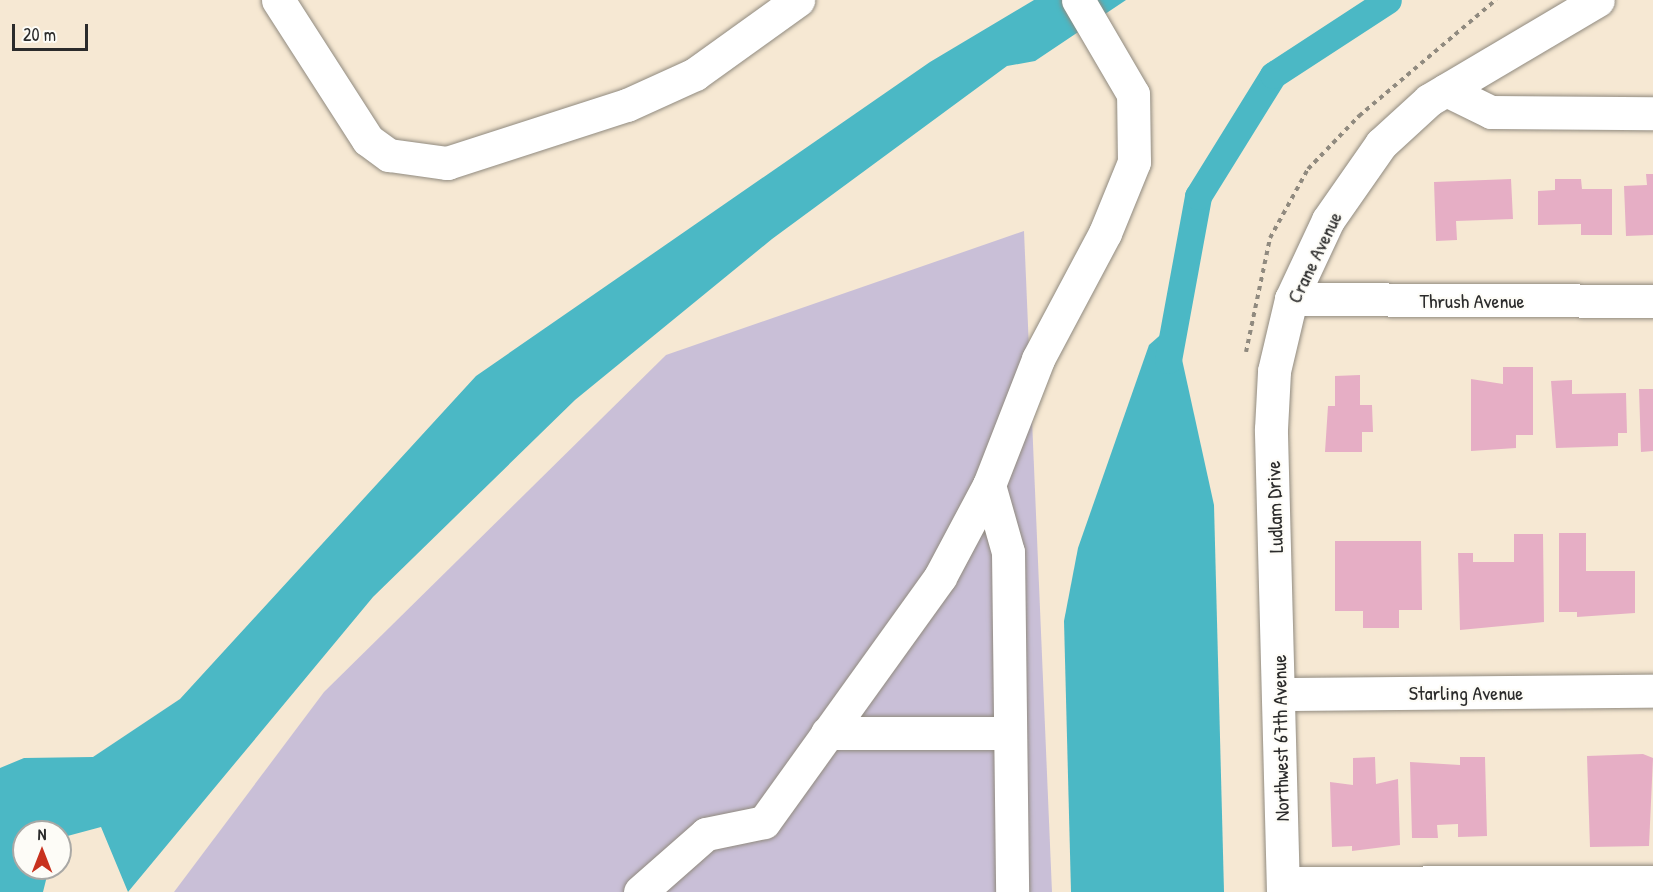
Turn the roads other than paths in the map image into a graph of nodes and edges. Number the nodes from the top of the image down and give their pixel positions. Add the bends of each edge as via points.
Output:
1 (278, 0) edge
2 (798, 0) edge
3 (1078, 0) edge
4 (1598, 0) edge
5 (1446, 90) junction
6 (1653, 112) edge
7 (1291, 299) junction
8 (1653, 302) edge
9 (1271, 429) joint
10 (989, 485) junction
11 (1276, 584) joint
12 (1653, 691) edge
13 (1280, 694) junction
14 (826, 733) junction
15 (1010, 733) junction
16 (1653, 882) edge
17 (1283, 888) edge
18 (640, 892) edge
19 (1012, 892) edge

1 - 2 street via 368,140 389,155 447,163 627,105 676,83
3 - 10 street via 1102,35 1133,94 1134,162 1119,204 1038,359
4 - 5 street, Crane Avenue
5 - 6 street via 1491,112
5 - 7 street, Crane Avenue via 1381,144 1328,220
7 - 8 street, Thrush Avenue
7 - 9 street, Crane Avenue via 1274,371
9 - 11 street, Ludlam Drive
10 - 14 street via 940,577
10 - 15 street via 1008,552
11 - 13 street, Northwest 67th Avenue
12 - 13 street, Starling Avenue
13 - 17 street, Northwest 67th Avenue
14 - 15 street
14 - 18 street via 764,822 706,834
15 - 19 street
16 - 17 street

